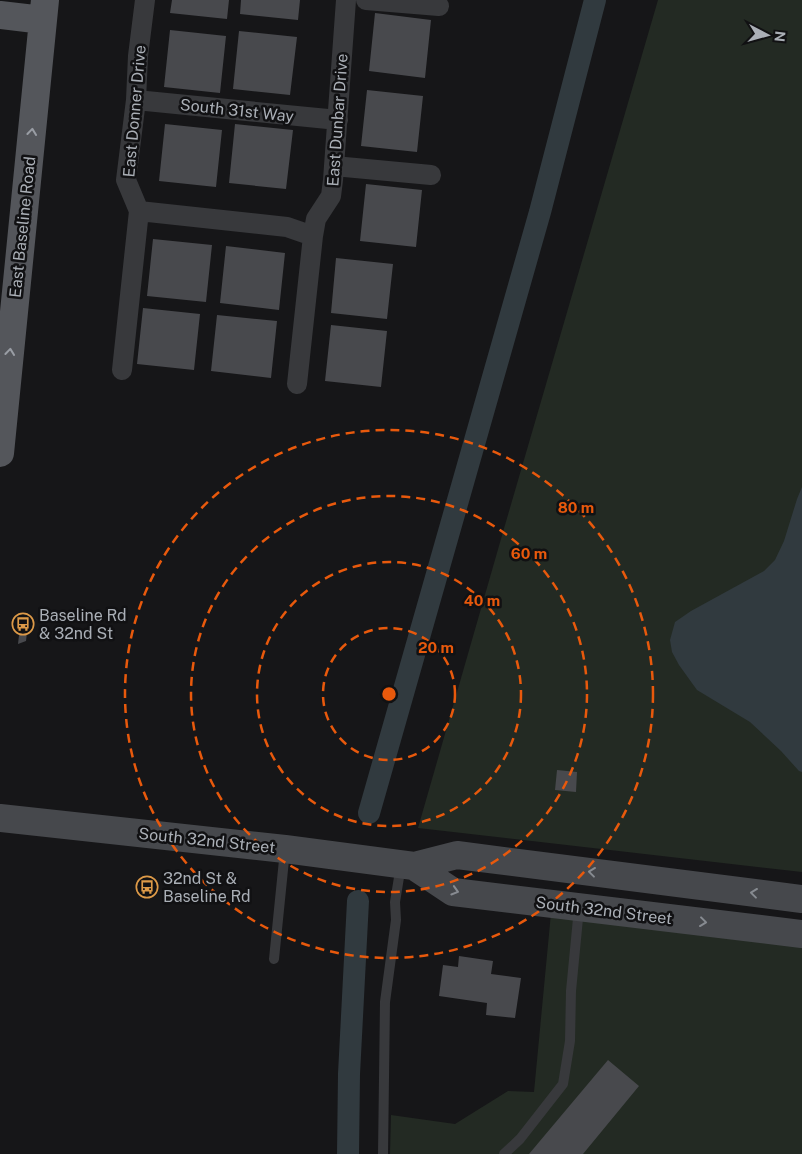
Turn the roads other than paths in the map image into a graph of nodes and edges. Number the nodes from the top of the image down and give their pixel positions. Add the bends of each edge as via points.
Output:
1 (145, 0) edge
2 (346, 0) edge
3 (366, 0) edge
4 (440, 6) dead end
5 (44, 10) edge
6 (0, 15) edge
7 (136, 100) junction
8 (338, 120) junction
9 (334, 166) junction
10 (431, 175) dead end
11 (138, 211) junction
12 (313, 236) junction
13 (122, 370) dead end
14 (298, 384) dead end
15 (0, 453) edge
16 (0, 818) edge
17 (285, 849) junction
18 (402, 864) junction
19 (802, 899) edge
20 (579, 907) junction
21 (802, 934) edge
22 (274, 959) dead end
23 (383, 1154) edge
24 (504, 1154) edge

1 - 7 street, East Donner Drive
2 - 8 street, East Dunbar Drive
3 - 4 street
5 - 6 main road
15 -> 5 main road, East Baseline Road
7 - 8 street, South 31st Way
7 - 11 street, East Donner Drive via 126,180
8 - 9 street, East Dunbar Drive
9 - 10 street
9 - 12 street, East Dunbar Drive via 331,196 316,218
11 - 12 street via 286,226
11 - 13 street, East Donner Drive
12 - 14 street, East Dunbar Drive
16 - 17 main road, South 32nd Street
17 - 18 main road, South 32nd Street
17 - 22 lane
19 -> 18 main road, South 32nd Street via 457,855
18 -> 20 main road, South 32nd Street via 453,892
18 - 23 lane via 394,902 396,920 385,1002
20 -> 21 main road, South 32nd Street
20 - 24 lane via 570,1042 562,1084 520,1139

